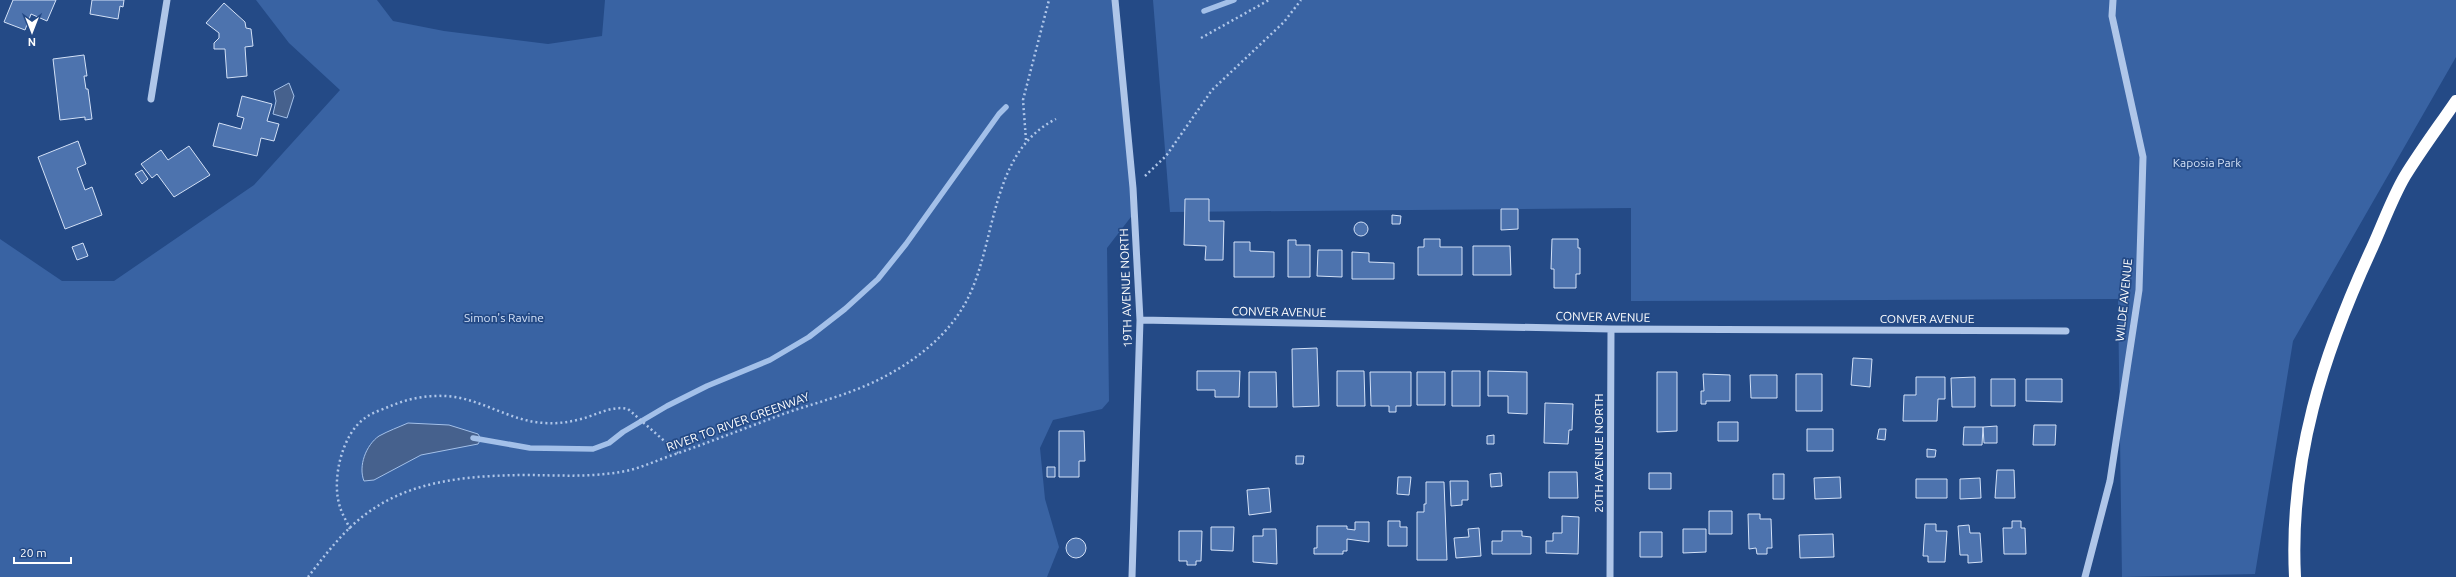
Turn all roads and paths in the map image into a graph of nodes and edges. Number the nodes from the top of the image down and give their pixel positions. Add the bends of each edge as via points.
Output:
1 (167, 0) edge
2 (1049, 0) edge
3 (1115, 0) edge
4 (1269, 0) edge
5 (1301, 0) edge
6 (2113, 0) edge
7 (1202, 38) dead end
8 (151, 99) dead end
9 (2456, 101) edge
10 (1056, 120) dead end
11 (1026, 140) junction
12 (1133, 188) junction
13 (1140, 320) junction
14 (1611, 329) junction
15 (2066, 331) dead end
16 (678, 453) junction
17 (350, 529) junction
18 (308, 577) edge
19 (1132, 577) edge
20 (1610, 577) edge
21 (2085, 577) edge
22 (2295, 577) edge

1 - 8 street
2 - 11 path via 1023,100
3 - 12 street, 19TH AVENUE NORTH
4 - 7 path
5 - 12 path via 1284,22 1212,90 1166,156
6 - 21 street, WILDE AVENUE via 2112,16 2143,157 2139,290 2110,481
9 - 22 highway via 2405,177 2353,289 2329,354 2307,428 2298,475 2294,520
10 - 11 path, RIVER TO RIVER GREENWAY via 1040,127
11 - 16 path, RIVER TO RIVER GREENWAY via 1005,182 983,260 968,299 923,354 876,381
12 - 13 street, 19TH AVENUE NORTH
13 - 14 street, CONVER AVENUE
13 - 19 street, 19TH AVENUE NORTH
14 - 15 street, CONVER AVENUE
14 - 20 street, 20TH AVENUE NORTH
16 - 17 path, RIVER TO RIVER GREENWAY via 630,470 597,476 523,475 440,481 399,495 380,505
16 - 17 path via 628,409 613,408 560,424 527,421 457,397 409,399 365,418 354,429 345,444 340,462 339,505
17 - 18 path, RIVER TO RIVER GREENWAY

